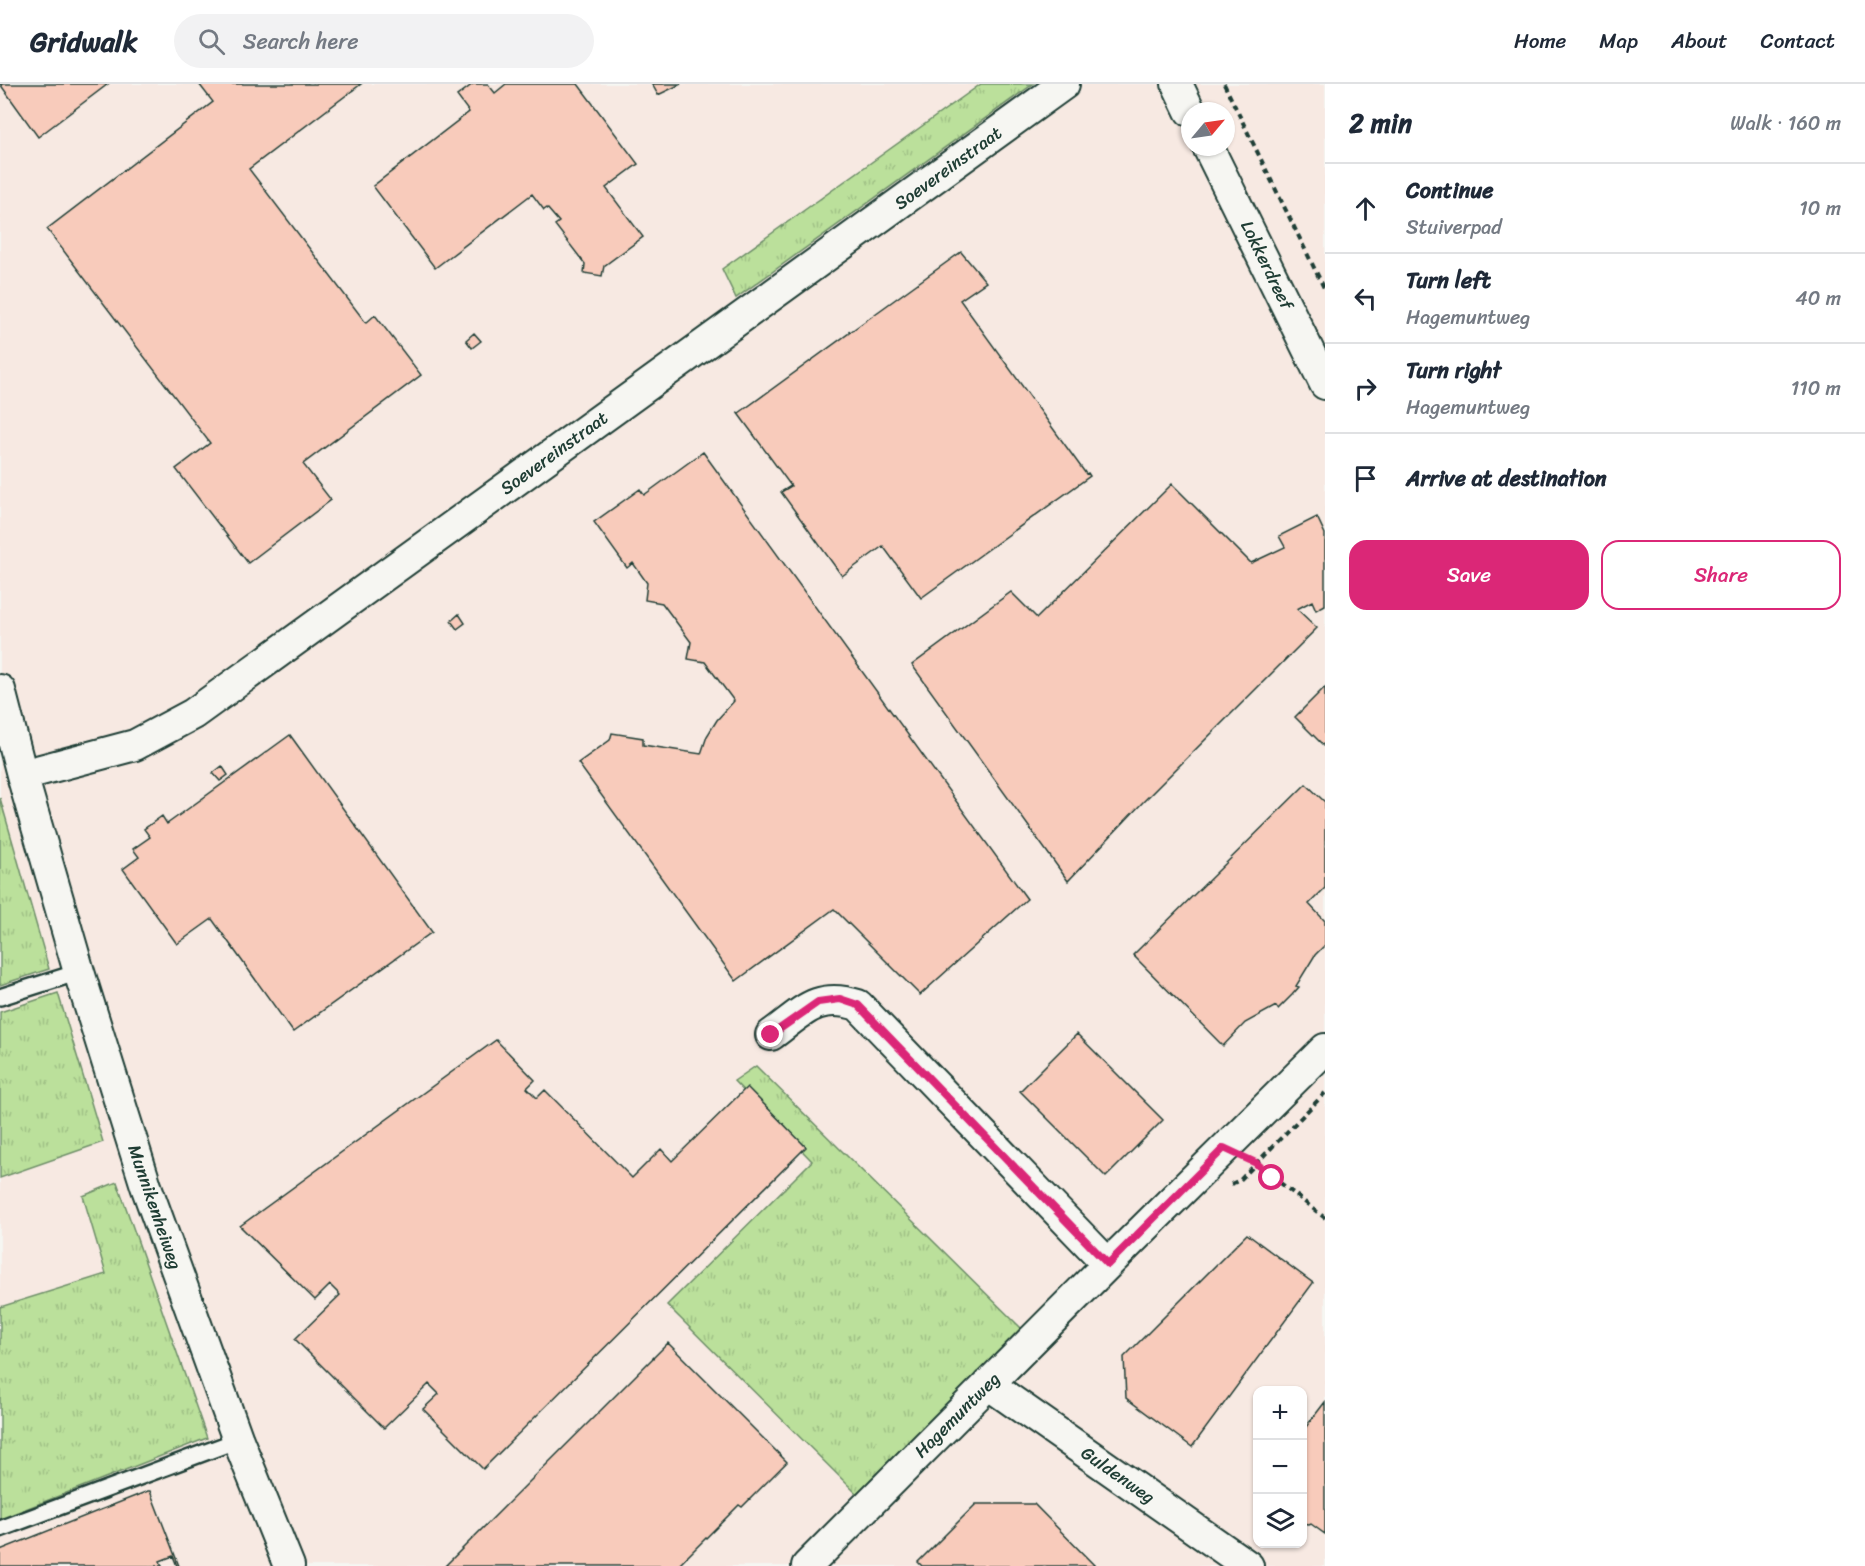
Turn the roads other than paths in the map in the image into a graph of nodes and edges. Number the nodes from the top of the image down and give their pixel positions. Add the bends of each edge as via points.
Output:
1 (1064, 84) edge
2 (1177, 84) edge
3 (1186, 102) edge
4 (1212, 156) edge
5 (1325, 384) edge
6 (0, 690) edge
7 (21, 775) junction
8 (79, 972) junction
9 (0, 997) edge
10 (771, 1035) dead end
11 (1325, 1049) edge
12 (1108, 1264) junction
13 (988, 1384) junction
14 (238, 1440) junction
15 (0, 1529) edge
16 (290, 1566) edge
17 (807, 1566) edge
18 (1248, 1566) edge

1 - 7 street, Soevereinstraat via 194,714 135,745
2 - 3 street
4 - 5 street, Lokkerdreef
6 - 7 street, Munnikenheiweg
7 - 8 street, Munnikenheiweg
8 - 9 lane
8 - 14 street, Munnikenheiweg via 146,1186
10 - 12 street via 818,1002 840,999 858,1005
11 - 12 street, Hagemuntweg
12 - 13 street, Hagemuntweg
13 - 17 street, Hagemuntweg
13 - 18 street, Guldenweg
14 - 15 lane
14 - 16 street, Munnikenheiweg

